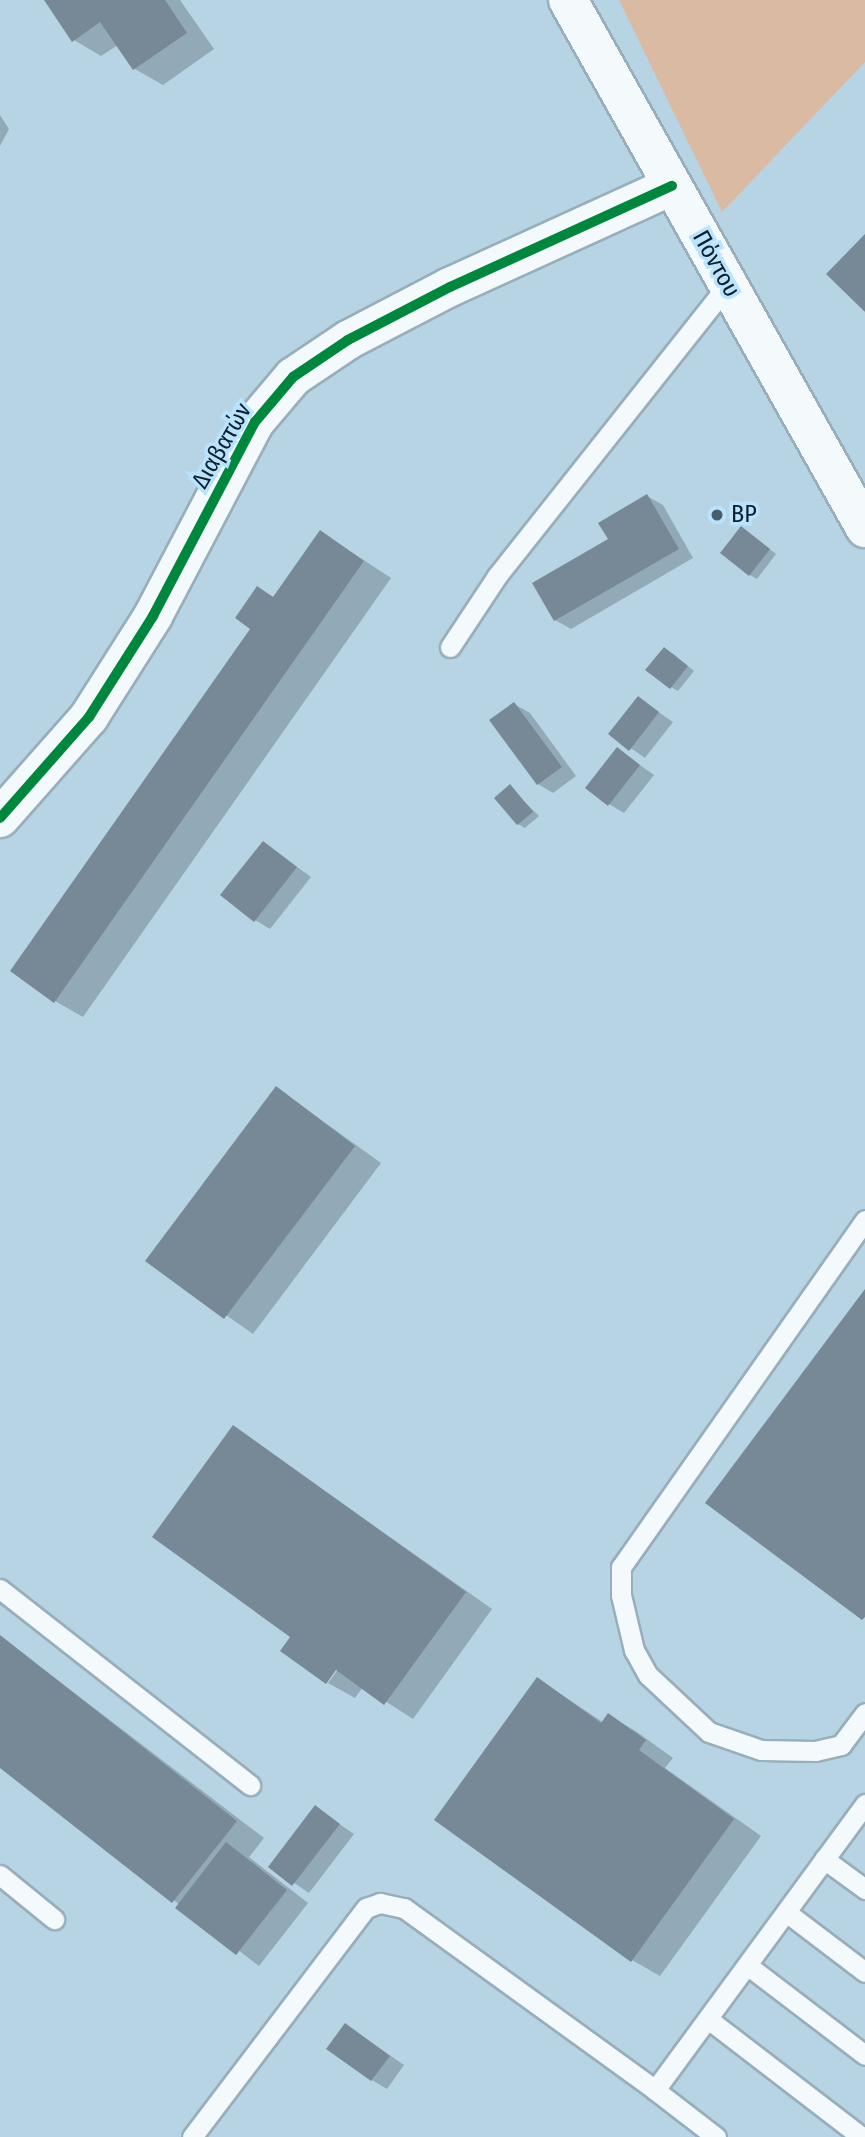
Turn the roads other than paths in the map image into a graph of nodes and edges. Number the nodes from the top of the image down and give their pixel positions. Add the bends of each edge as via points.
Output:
1 (568, 0) edge
2 (672, 186) junction
3 (728, 285) junction
4 (865, 528) edge
5 (450, 647) dead end
6 (0, 818) edge
7 (865, 1220) edge
8 (0, 1589) edge
9 (865, 1713) edge
10 (250, 1785) dead end
11 (864, 1807) edge
12 (824, 1859) junction
13 (0, 1875) edge
14 (865, 1889) edge
15 (786, 1912) junction
16 (54, 1919) dead end
17 (747, 1965) junction
18 (865, 1972) edge
19 (708, 2019) junction
20 (865, 2054) edge
21 (655, 2090) junction
22 (192, 2137) edge
23 (716, 2137) edge
24 (862, 2137) edge

1 - 2 street, Πόντου
2 - 3 street, Πόντου
2 - 6 street, Διαβατών via 450,287 293,377 255,422 153,616 89,717
3 - 4 street, Πόντου
3 - 5 lane via 496,576
7 - 9 lane via 621,1567 621,1595 634,1650 648,1675 709,1732 761,1750 815,1751 841,1745
8 - 10 lane
11 - 12 lane
12 - 14 lane
12 - 15 lane
13 - 16 lane
15 - 17 lane
15 - 18 lane
17 - 19 lane
17 - 20 lane
19 - 21 lane
19 - 24 lane
21 - 22 lane via 404,1908 380,1903 366,1909
21 - 23 lane

